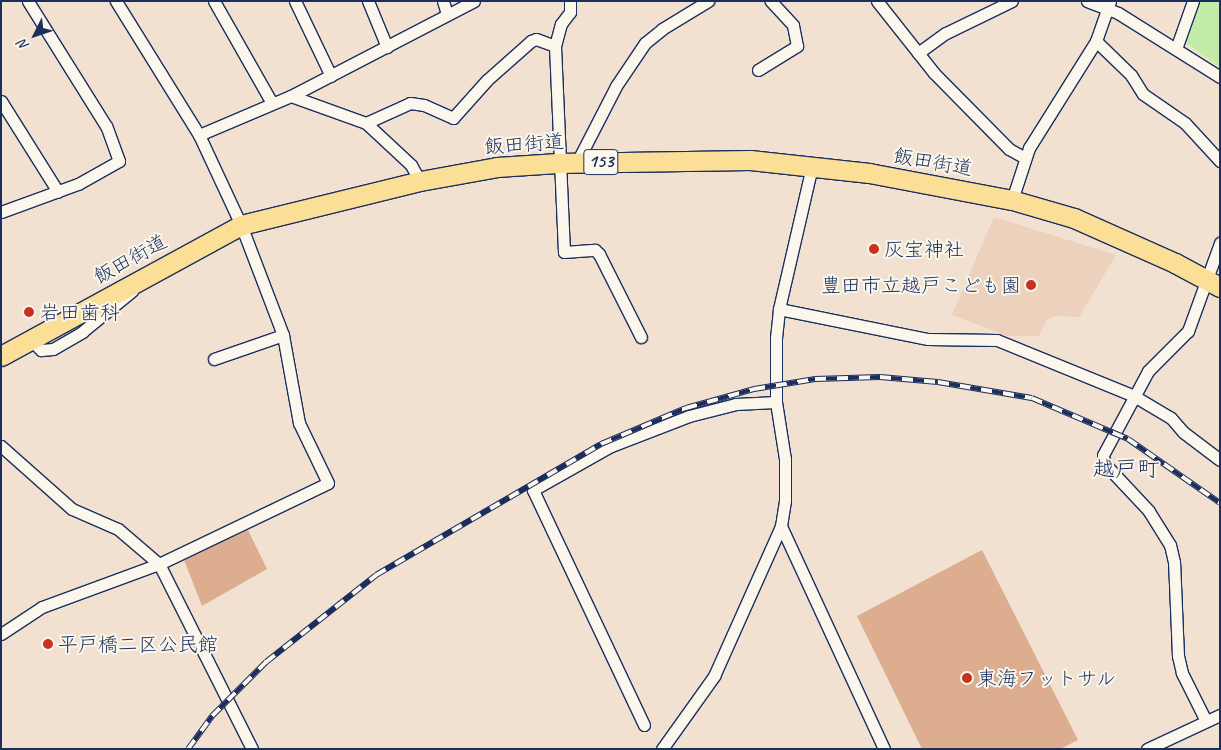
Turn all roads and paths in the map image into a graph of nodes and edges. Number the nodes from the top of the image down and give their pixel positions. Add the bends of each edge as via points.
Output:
1 (28, 1) edge
2 (116, 1) edge
3 (214, 1) edge
4 (295, 1) edge
5 (368, 1) edge
6 (443, 1) edge
7 (474, 1) edge
8 (570, 1) edge
9 (708, 1) edge
10 (771, 1) edge
11 (877, 1) edge
12 (1012, 1) edge
13 (1087, 1) edge
14 (1193, 1) edge
15 (1108, 6) edge
16 (447, 14) junction
17 (1096, 41) junction
18 (555, 46) junction
19 (387, 47) junction
20 (1176, 49) junction
21 (918, 53) junction
22 (758, 70) dead end
23 (331, 76) junction
24 (1220, 77) edge
25 (291, 96) junction
26 (1, 101) edge
27 (272, 103) junction
28 (366, 123) junction
29 (199, 135) junction
30 (1025, 158) junction
31 (1220, 161) edge
32 (577, 162) junction
33 (558, 163) junction
34 (812, 166) junction
35 (420, 181) junction
36 (58, 192) junction
37 (1012, 200) junction
38 (1, 212) edge
39 (241, 225) junction
40 (1220, 243) edge
41 (1214, 284) edge
42 (778, 309) junction
43 (283, 335) junction
44 (641, 337) dead end
45 (1, 356) edge
46 (214, 359) dead end
47 (1134, 396) junction
48 (776, 402) junction
49 (1, 446) edge
50 (1220, 460) edge
51 (781, 526) junction
52 (159, 564) junction
53 (1, 634) edge
54 (1220, 715) edge
55 (1206, 721) junction
56 (644, 725) dead end
57 (252, 749) edge
58 (662, 749) edge
59 (884, 749) edge
60 (1147, 749) edge

1 - 36 street via 106,126 119,161
2 - 29 street
3 - 27 street
4 - 23 street
5 - 19 street
6 - 16 street
7 - 16 street
8 - 18 street via 570,12 561,24
9 - 32 street via 645,43 616,86
10 - 22 street via 793,26 797,46
11 - 21 street
12 - 21 street via 946,33
13 - 15 street
14 - 20 street
15 - 17 street
15 - 20 street
16 - 19 street
17 - 30 street
17 - 31 street via 1132,75 1143,94 1185,123
18 - 28 street via 536,39 531,41 487,80 453,118 410,102
18 - 33 street
19 - 23 street
20 - 24 street
21 - 30 street via 1009,149
23 - 25 street
25 - 27 street
25 - 28 street
26 - 36 street
27 - 29 street
28 - 35 street via 411,165
29 - 39 street
30 - 37 street
32 - 33 highway, 飯田街道 / 153
32 - 34 highway, 飯田街道 / 153 via 750,160
33 - 35 highway, 飯田街道 / 153 via 496,167
33 - 44 street via 564,252 595,250 599,254
34 - 37 highway, 飯田街道 / 153
34 - 42 street
35 - 39 highway, 飯田街道 / 153
36 - 38 street
37 - 41 highway, 飯田街道 / 153 via 1074,218
39 - 43 street
39 - 45 highway, 飯田街道 / 153
40 - 41 street via 1211,264
41 - 47 street via 1188,331 1159,357
42 - 47 street via 928,339 997,340
42 - 48 street via 774,368
43 - 46 street
43 - 52 street via 299,423 328,483
47 - 50 street via 1171,418 1183,432
47 - 55 street via 1103,458 1150,511 1170,545 1174,562 1178,656 1182,674
48 - 51 street via 785,459
48 - 56 street via 736,404 689,416 611,446 533,490
49 - 52 street via 72,509 118,529
51 - 58 street via 714,676
51 - 59 street
52 - 53 street via 42,607
52 - 57 street
54 - 55 street
55 - 60 street

